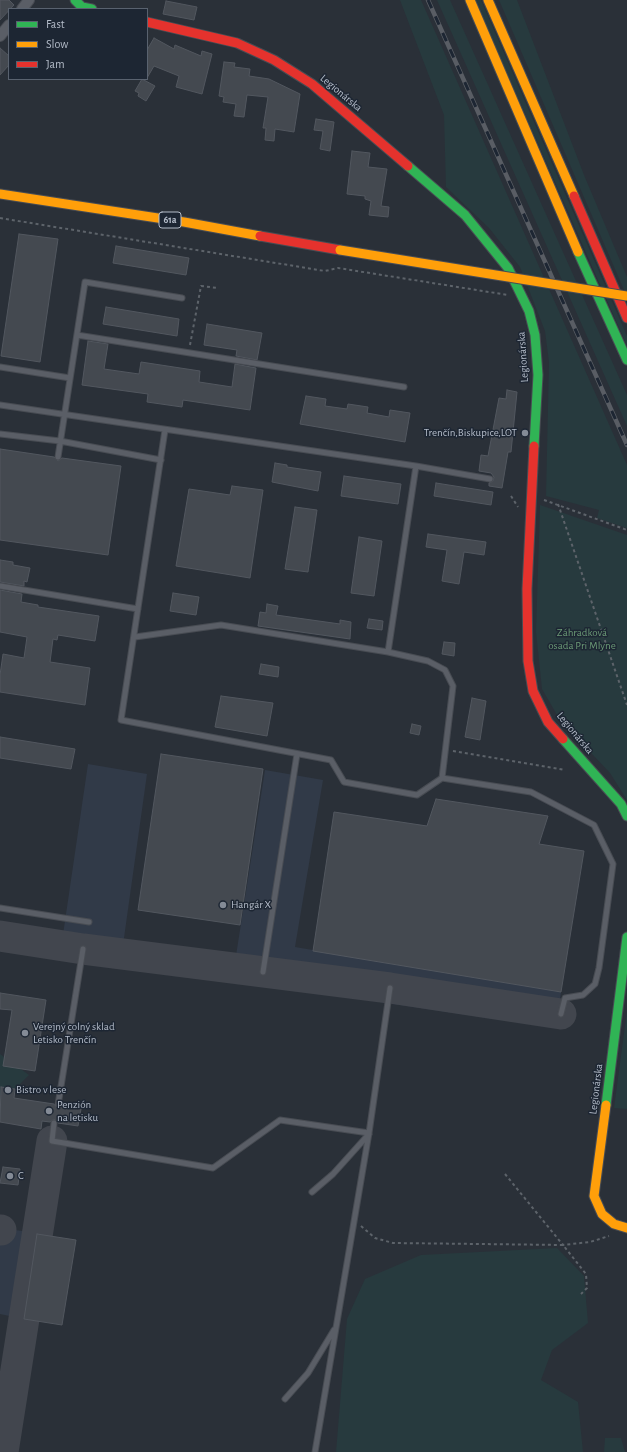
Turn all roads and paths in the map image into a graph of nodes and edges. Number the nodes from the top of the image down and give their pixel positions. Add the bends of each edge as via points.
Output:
1 (29, 0) edge
2 (75, 0) edge
3 (470, 0) edge
4 (488, 0) edge
5 (23, 8) edge
6 (87, 8) edge
7 (148, 22) edge
8 (8, 26) edge
9 (0, 36) edge
10 (0, 194) edge
11 (0, 218) edge
12 (218, 288) dead end
13 (627, 296) edge
14 (523, 297) junction
15 (182, 298) dead end
16 (627, 318) edge
17 (77, 335) junction
18 (188, 352) junction
19 (627, 360) edge
20 (0, 368) edge
21 (70, 378) junction
22 (404, 387) dead end
23 (0, 405) edge
24 (64, 415) junction
25 (165, 430) junction
26 (0, 434) edge
27 (60, 441) junction
28 (58, 457) dead end
29 (161, 460) junction
30 (416, 466) junction
31 (490, 479) dead end
32 (511, 496) dead end
33 (532, 496) junction
34 (558, 504) junction
35 (518, 509) dead end
36 (627, 530) edge
37 (0, 586) edge
38 (138, 609) junction
39 (135, 637) junction
40 (388, 652) junction
41 (627, 705) edge
42 (445, 750) junction
43 (297, 754) junction
44 (565, 770) dead end
45 (442, 778) junction
46 (627, 816) edge
47 (0, 908) edge
48 (89, 922) dead end
49 (627, 937) edge
50 (83, 949) dead end
51 (263, 972) dead end
52 (390, 988) dead end
53 (561, 1014) dead end
54 (58, 1105) dead end
55 (54, 1123) dead end
56 (369, 1133) junction
57 (505, 1174) dead end
58 (312, 1192) dead end
59 (355, 1217) junction
60 (627, 1228) edge
61 (590, 1242) dead end
62 (563, 1245) junction
63 (581, 1294) dead end
64 (336, 1326) junction
65 (285, 1399) dead end
66 (316, 1450) edge

1 - 5 street
2 - 6 main road
3 - 19 main road via 562,216
4 - 16 main road
7 - 14 main road, Legionárska via 237,43 274,60 312,84 465,215 508,268
8 - 9 street
10 - 13 main road, 61a, bridge
11 - 14 path via 325,271 338,268
12 - 18 path via 201,286
14 - 33 main road, Legionárska via 535,335 538,375
15 - 17 lane via 85,282
17 - 18 lane
17 - 21 lane
18 - 22 lane
20 - 21 lane
21 - 24 lane
23 - 24 lane
24 - 25 lane
24 - 27 lane
25 - 29 lane
25 - 30 lane
26 - 27 lane
27 - 28 lane
27 - 29 lane
29 - 38 lane
30 - 31 lane
30 - 40 lane
32 - 35 path
33 - 34 path
33 - 46 main road, Legionárska via 527,589 528,661 532,691 548,722 621,804
34 - 36 path
34 - 41 path
37 - 38 lane
38 - 39 lane
39 - 40 lane via 220,625
39 - 43 lane via 122,720
40 - 42 lane via 428,661 445,670 453,686
42 - 44 path
42 - 45 lane
43 - 45 lane via 331,760 344,782 417,795
43 - 51 lane
45 - 53 lane via 531,792 594,826 613,864 599,968 595,984 583,995 565,998
47 - 48 lane
49 - 60 main road, Legionárska via 594,1196 602,1214 614,1224
50 - 54 lane
52 - 56 lane
55 - 56 lane via 52,1141 213,1168 280,1120
56 - 58 lane via 333,1174
56 - 59 lane
57 - 62 path
59 - 62 path via 364,1230 375,1238 393,1243
59 - 64 lane
61 - 62 path
62 - 63 path via 586,1274 587,1288
64 - 65 lane via 308,1373
64 - 66 lane

